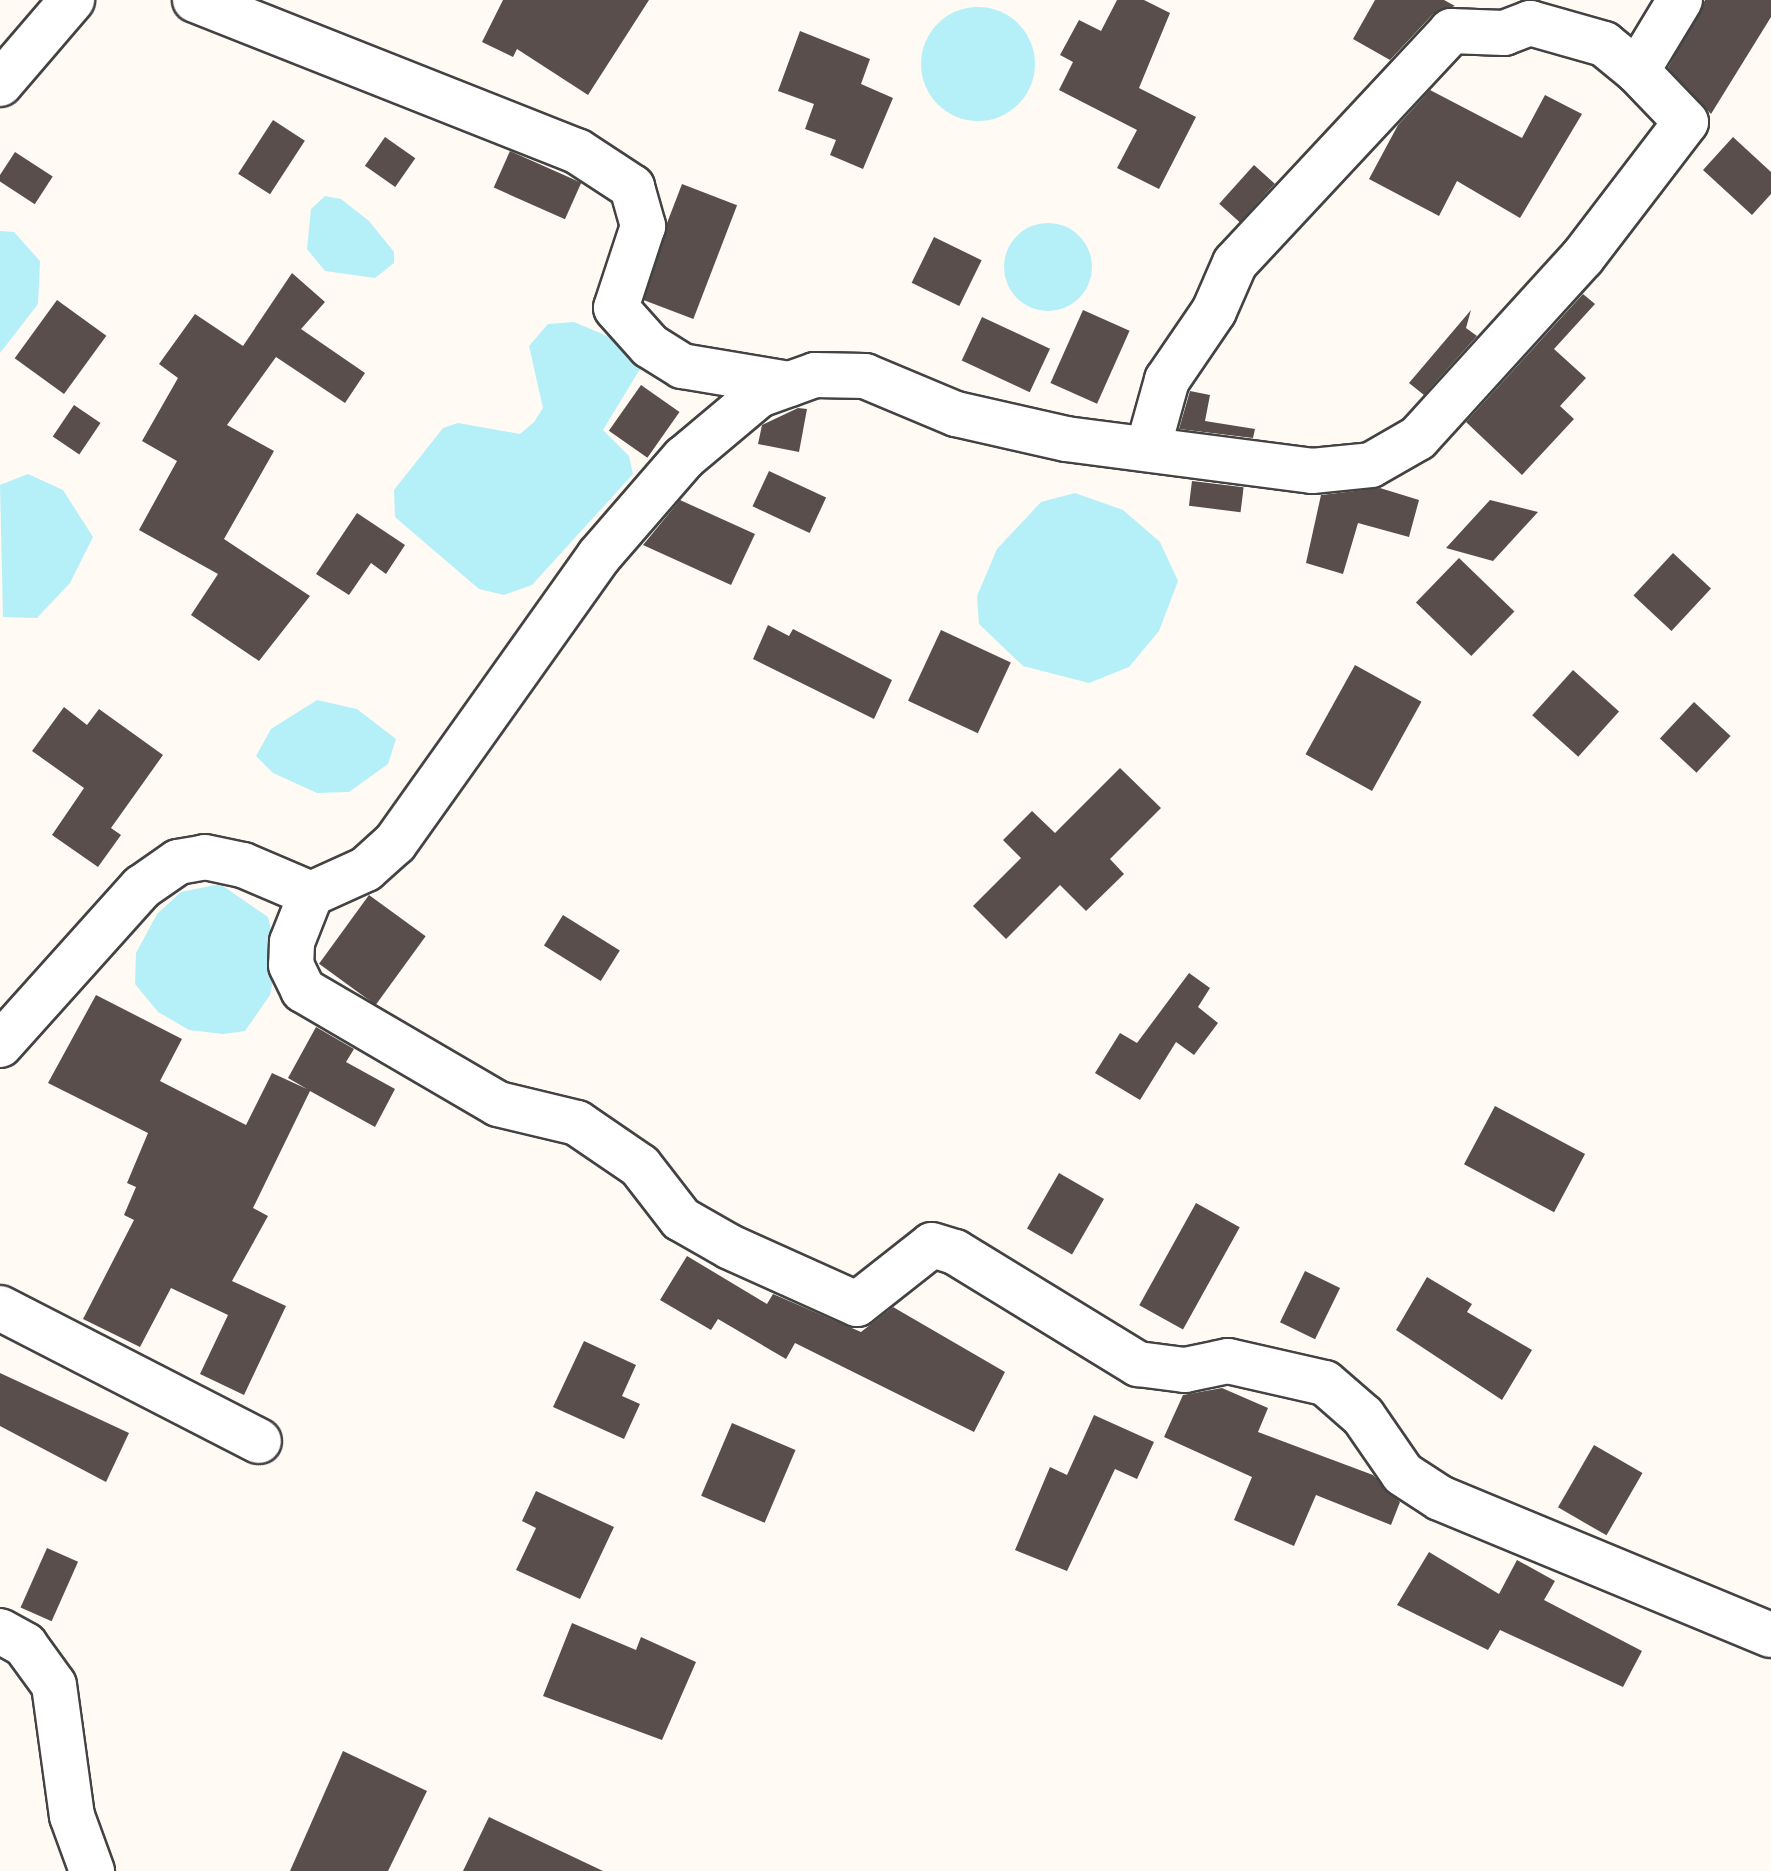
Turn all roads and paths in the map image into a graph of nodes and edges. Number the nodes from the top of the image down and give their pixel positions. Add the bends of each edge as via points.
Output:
1 (72, 0) edge
2 (195, 0) edge
3 (1680, 0) edge
4 (1637, 71) junction
5 (0, 84) edge
6 (789, 384) junction
7 (1148, 448) junction
8 (311, 894) junction
9 (0, 1045) edge
10 (0, 1308) edge
11 (259, 1441) dead end
12 (0, 1631) edge
13 (1771, 1635) edge
14 (92, 1871) edge

1 - 5 street
2 - 6 street via 577,151 632,187 644,207 643,226 616,308 650,346 682,366
3 - 4 street
4 - 7 street via 1604,44 1530,23 1504,33 1451,31 1235,263 1214,311 1167,380
4 - 7 street via 1686,122 1582,258 1418,438 1371,465 1312,471
6 - 7 street via 815,375 865,376 956,414 1066,439
6 - 8 street via 759,395 684,458 607,547 395,843 366,869
8 - 9 street via 243,865 205,857 178,862 142,887
8 - 13 street via 292,942 291,965 303,990 498,1104 577,1123 640,1166 681,1219 730,1247 857,1304 932,1245 955,1252 1138,1364 1185,1370 1228,1361 1325,1383 1363,1416 1403,1474 1440,1498
10 - 11 street
12 - 14 street via 25,1645 54,1685 72,1816

